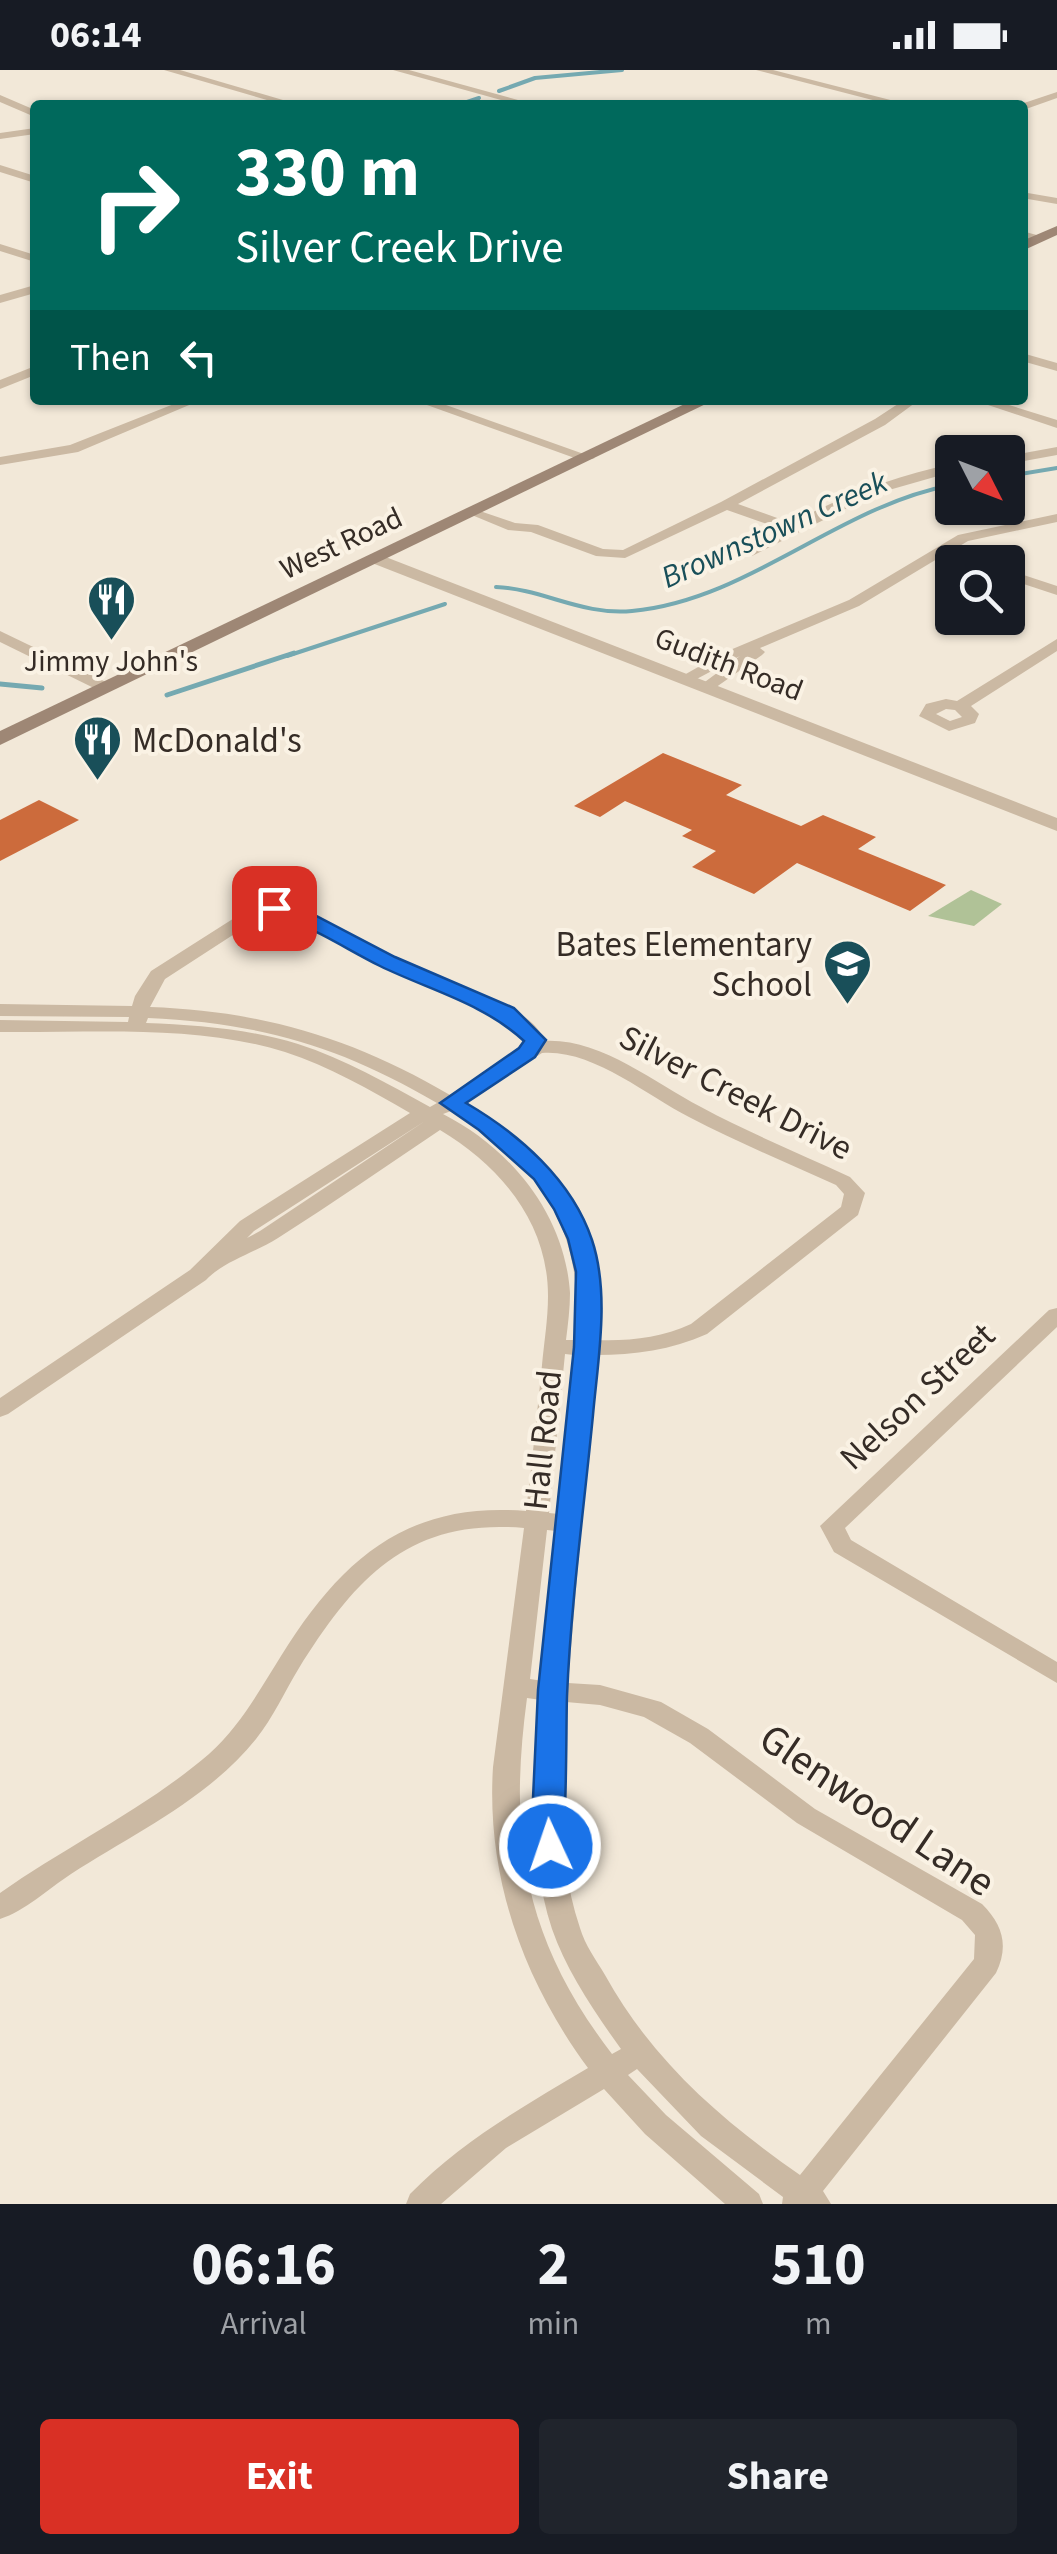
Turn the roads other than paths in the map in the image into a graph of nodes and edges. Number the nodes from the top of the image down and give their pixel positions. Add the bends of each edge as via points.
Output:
1 (169, 70) edge
2 (398, 70) edge
3 (761, 70) edge
4 (1057, 95) edge
5 (0, 98) edge
6 (277, 100) edge
7 (503, 100) edge
8 (884, 100) edge
9 (1028, 105) edge
10 (30, 112) edge
11 (30, 132) edge
12 (0, 136) edge
13 (0, 168) edge
14 (30, 178) edge
15 (1028, 196) edge
16 (1057, 201) edge
17 (1057, 230) edge
18 (1028, 235) edge
19 (1040, 238) junction
20 (1028, 244) edge
21 (0, 247) edge
22 (30, 257) edge
23 (30, 291) edge
24 (0, 299) edge
25 (1028, 359) edge
26 (1057, 367) edge
27 (30, 370) edge
28 (0, 384) edge
29 (183, 405) edge
30 (439, 405) edge
31 (453, 405) edge
32 (696, 405) edge
33 (906, 405) edge
34 (995, 405) edge
35 (466, 412) junction
36 (1057, 424) edge
37 (1057, 452) edge
38 (594, 455) junction
39 (1025, 457) edge
40 (2, 461) edge
41 (935, 472) edge
42 (726, 505) junction
43 (482, 509) junction
44 (1057, 518) edge
45 (793, 528) junction
46 (952, 545) edge
47 (747, 553) dead end
48 (935, 554) edge
49 (378, 559) junction
50 (1025, 580) edge
51 (1057, 591) edge
52 (0, 636) edge
53 (770, 640) junction
54 (1057, 644) edge
55 (685, 678) junction
56 (706, 687) junction
57 (106, 688) junction
58 (960, 706) dead end
59 (0, 739) edge
60 (1057, 825) edge
61 (0, 1010) edge
62 (137, 1022) junction
63 (0, 1026) edge
64 (528, 1052) junction
65 (437, 1112) junction
66 (1057, 1315) edge
67 (555, 1347) junction
68 (587, 1347) junction
69 (0, 1409) edge
70 (536, 1522) junction
71 (569, 1523) junction
72 (1057, 1674) edge
73 (517, 1688) junction
74 (552, 1690) junction
75 (0, 1908) edge
76 (638, 2053) junction
77 (607, 2073) junction
78 (805, 2201) edge
79 (421, 2204) edge
80 (748, 2204) edge

1 - 6 street
2 - 7 street
3 - 8 street
4 - 9 street
5 - 10 street
11 - 12 street
13 - 14 street
15 - 16 street
17 - 19 main road
18 - 19 street
19 - 20 main road
21 - 22 street
23 - 24 street
25 - 26 street
27 - 28 street
29 - 40 street via 73,449
30 - 35 street
31 - 35 street
32 - 38 main road, West Road
33 - 42 street
34 - 36 street
35 - 38 street
37 - 39 street
38 - 43 main road, West Road
41 - 45 street via 876,486
42 - 43 street via 619,555 513,527
42 - 45 street
43 - 49 main road, West Road
44 - 46 street via 978,532
45 - 47 street
48 - 53 street via 854,602
49 - 55 street, Gudith Road
49 - 57 main road, West Road
50 - 51 street
52 - 57 street
53 - 55 street
53 - 56 street
54 - 58 street
55 - 56 street, Gudith Road
56 - 60 street, Gudith Road
57 - 59 main road, West Road
61 - 62 street, Hall Road
62 - 63 street, Hall Road
62 - 64 street via 146,990 171,964 256,912 282,908 506,1013 534,1036
62 - 65 street, Hall Road via 287,1046
64 - 65 street
64 - 68 street, Silver Creek Drive via 552,1045 591,1054 855,1192 851,1210 699,1329 652,1346
65 - 67 street, Hall Road via 497,1160 538,1212 558,1271
65 - 68 street, Hall Road via 517,1148 566,1208 588,1272
65 - 69 street via 268,1236 208,1267
66 - 72 street, Nelson Street via 834,1520 832,1533 842,1546
67 - 68 street, Silver Creek Drive
67 - 70 street, Hall Road
68 - 71 street, Hall Road
70 - 71 street
70 - 73 street, Hall Road
70 - 75 street, Hall Road via 456,1521 384,1547 350,1578 230,1750 174,1796
71 - 74 street, Hall Road
73 - 74 street, Glenwood Lane
73 - 77 street, Hall Road via 505,1804 516,1896 548,1986
74 - 76 street, Hall Road via 547,1820 566,1930
74 - 78 street, Glenwood Lane via 634,1703 669,1718 806,1816 972,1912 988,1932 986,1965
76 - 77 street
76 - 78 street, Hall Road via 714,2129
77 - 79 street via 483,2148
77 - 80 street, Hall Road via 658,2131

